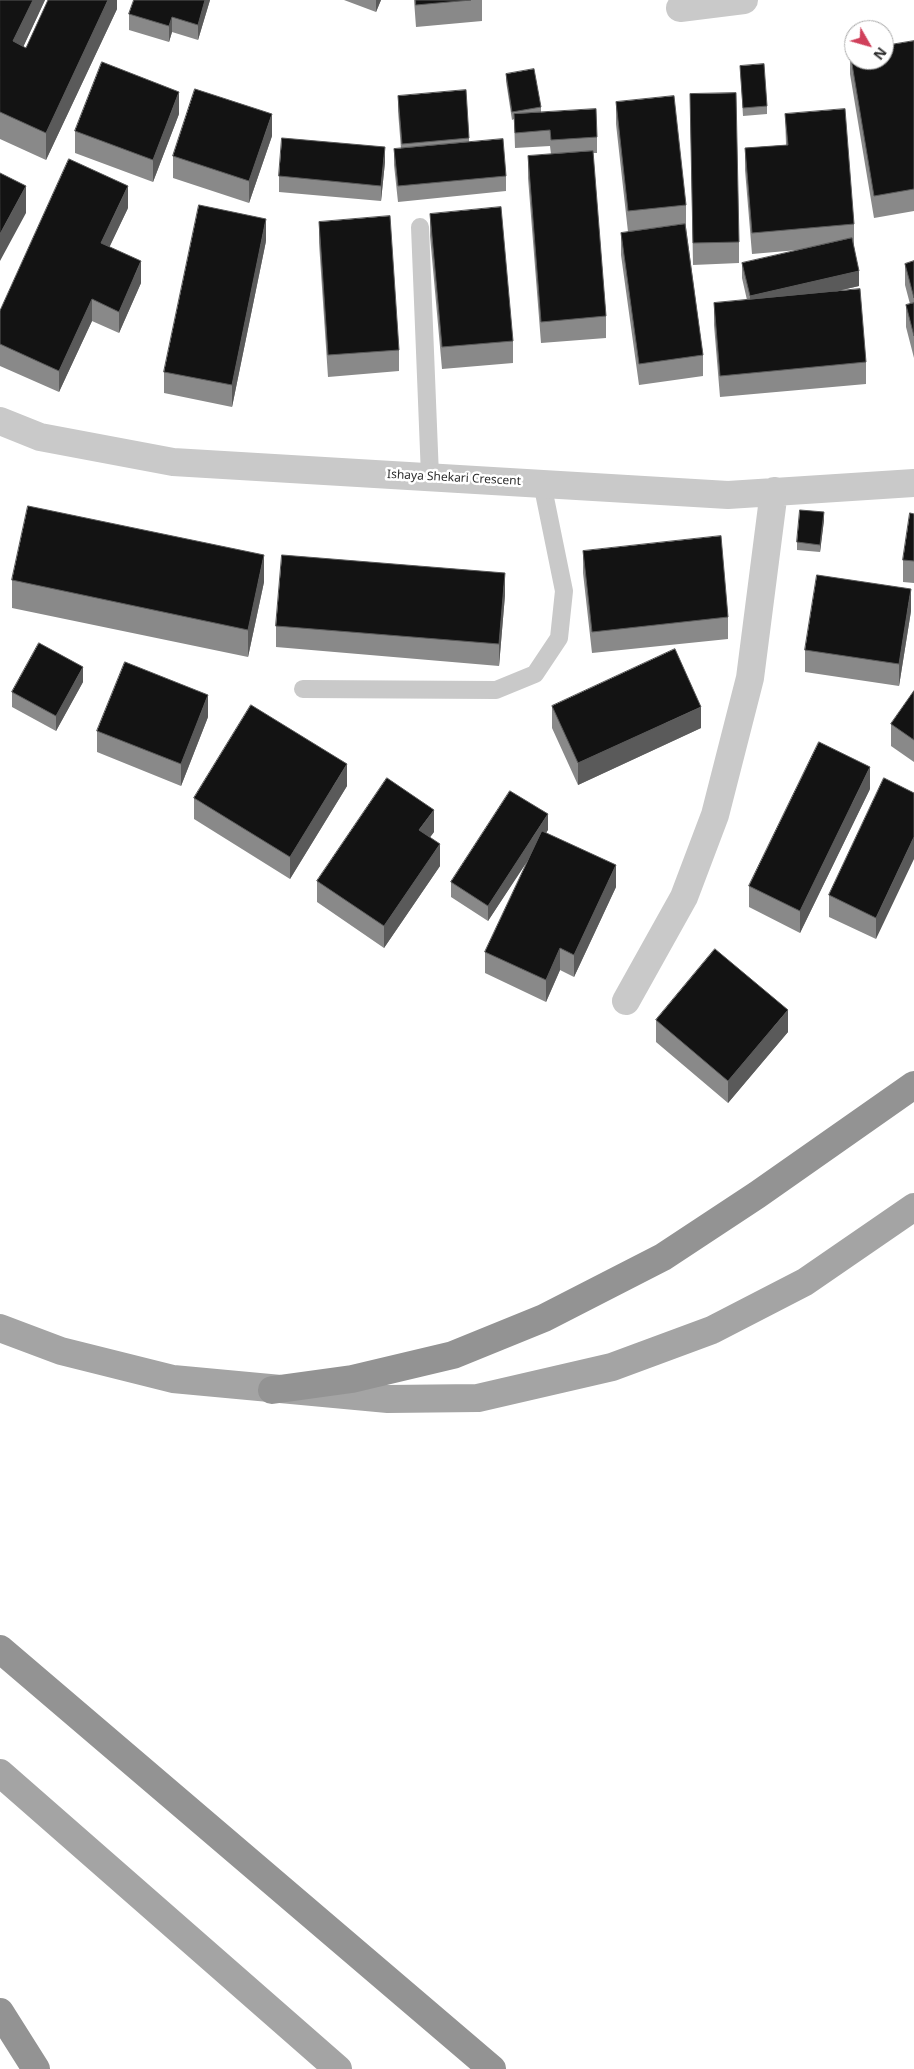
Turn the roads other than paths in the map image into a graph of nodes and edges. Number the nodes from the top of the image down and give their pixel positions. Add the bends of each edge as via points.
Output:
1 (744, 0) edge
2 (680, 8) dead end
3 (420, 227) dead end
4 (0, 421) edge
5 (430, 476) junction
6 (542, 483) junction
7 (914, 483) edge
8 (774, 491) junction
9 (304, 688) dead end
10 (626, 1001) dead end
11 (914, 1085) edge
12 (914, 1207) edge
13 (0, 1328) edge
14 (272, 1390) junction
15 (0, 1649) edge
16 (0, 1773) edge
17 (0, 2012) edge
18 (36, 2069) edge
19 (338, 2069) edge
20 (492, 2069) edge

1 - 2 street
3 - 5 lane
4 - 5 street, Ishaya Shekari Crescent via 40,437 173,462
5 - 6 street, Ishaya Shekari Crescent
6 - 8 street, Ishaya Shekari Crescent via 728,494
6 - 9 lane via 564,591 559,638 535,674 496,690
7 - 8 street, Ishaya Shekari Crescent
8 - 10 street via 750,678 715,815 684,897
11 - 14 highway via 663,1257 544,1318 453,1355 352,1379
12 - 14 main road via 805,1282 712,1330 612,1367 478,1398 388,1399
13 - 14 main road via 61,1351 173,1379
15 - 20 highway
16 - 19 main road
17 - 18 highway

